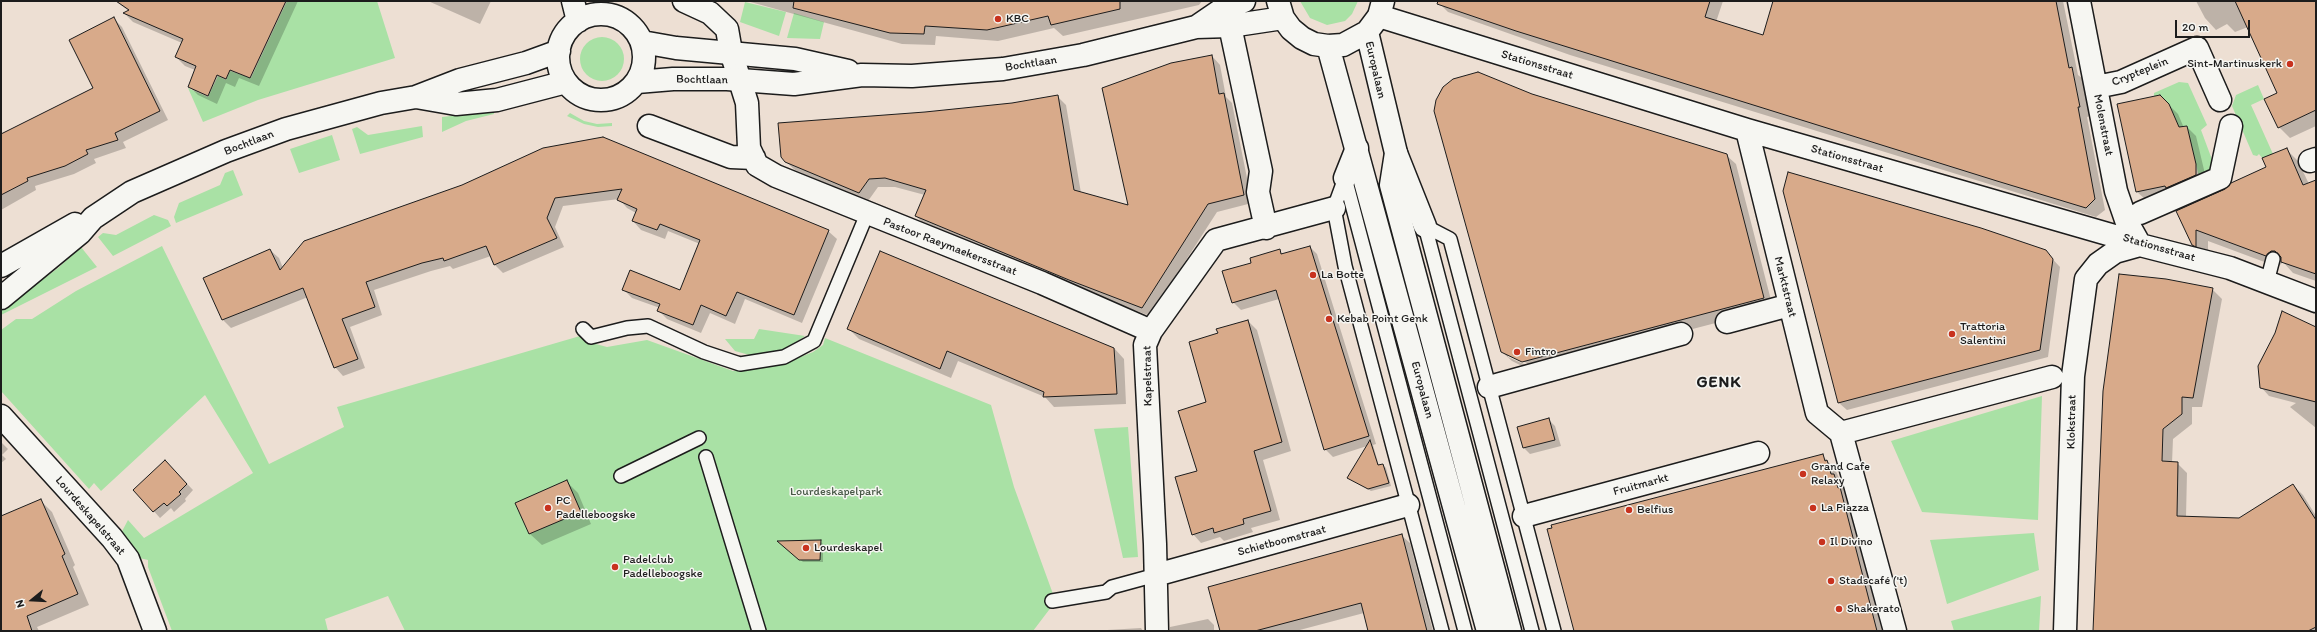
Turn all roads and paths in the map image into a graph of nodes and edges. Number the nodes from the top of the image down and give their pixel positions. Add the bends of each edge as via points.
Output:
1 (684, 1) edge
2 (1244, 1) edge
3 (2079, 1) edge
4 (600, 8) edge
5 (1280, 9) edge
6 (575, 11) edge
7 (1376, 17) edge
8 (1230, 26) junction
9 (1196, 27) junction
10 (642, 42) junction
11 (1328, 46) junction
12 (558, 51) junction
13 (731, 52) junction
14 (862, 75) junction
15 (741, 81) junction
16 (566, 82) junction
17 (637, 82) junction
18 (2104, 86) junction
19 (416, 97) junction
20 (2220, 100) dead end
21 (649, 126) dead end
22 (2231, 126) dead end
23 (1747, 130) junction
24 (1357, 148) junction
25 (1396, 153) junction
26 (754, 158) junction
27 (1345, 178) junction
28 (1334, 208) junction
29 (2140, 213) dead end
30 (867, 214) junction
31 (93, 218) junction
32 (1425, 226) junction
33 (1266, 228) junction
34 (2140, 245) junction
35 (2273, 259) dead end
36 (1, 266) edge
37 (2267, 282) junction
38 (1, 298) edge
39 (2316, 301) edge
40 (1790, 305) junction
41 (1727, 322) dead end
42 (583, 330) dead end
43 (1151, 331) junction
44 (1681, 334) dead end
45 (2052, 377) dead end
46 (1494, 386) junction
47 (1, 416) edge
48 (1841, 432) junction
49 (699, 438) dead end
50 (1758, 453) dead end
51 (706, 457) dead end
52 (621, 476) dead end
53 (1408, 505) junction
54 (1524, 516) junction
55 (1156, 575) junction
56 (1052, 602) dead end
57 (155, 631) edge
58 (759, 631) edge
59 (1157, 631) edge
60 (1442, 631) edge
61 (1465, 631) edge
62 (1488, 631) edge
63 (1510, 631) edge
64 (1532, 631) edge
65 (1554, 631) edge
66 (1895, 631) edge
67 (2065, 631) edge

1 - 13 street via 710,13 727,29
2 - 9 street, Bochtlaan via 1224,8
3 - 18 street, Molenstraat
4 - 6 street via 590,16
4 - 10 street via 633,28
5 - 8 street, Bochtlaan
5 - 11 street, Europalaan via 1291,29 1302,38 1314,44
6 - 12 street
7 - 11 street, Europalaan via 1343,45
7 - 23 street, Stationsstraat via 1403,23
7 - 25 street, Europalaan
8 - 9 street, Bochtlaan
8 - 33 street via 1261,171 1258,192
9 - 14 street, Bochtlaan via 1084,55 1003,69 912,76
10 - 13 street, Bochtlaan via 676,48
10 - 17 street via 643,69
11 - 24 street, Europalaan
12 - 16 street via 559,68
12 - 19 street, Bochtlaan via 526,63 460,80
13 - 14 street, Bochtlaan via 795,59
13 - 15 street
14 - 15 street, Bochtlaan via 794,84
15 - 17 street, Bochtlaan via 673,79
15 - 26 street via 747,103 749,148
16 - 17 street via 578,94 599,100 610,100 625,93
16 - 19 street, Bochtlaan via 497,100 456,104
18 - 20 street, Crypteplein via 2121,82 2197,48
18 - 34 street, Molenstraat via 2116,190 2126,220
19 - 31 street, Bochtlaan via 381,103 286,129 226,150 132,192
21 - 26 street via 731,157
22 - 29 street via 2220,178
23 - 34 street, Stationsstraat
23 - 40 street, Marktstraat
24 - 27 street
24 - 62 street, Europalaan
25 - 32 street, Europalaan
25 - 63 street, Europalaan via 1391,185
26 - 30 street, Pastoor Raeymaekersstraat via 757,165 776,176
27 - 28 lane
27 - 61 lane, Europalaan
28 - 33 street, Kapelstraat
28 - 53 lane via 1344,266
30 - 42 lane via 814,341 784,357 740,364 704,352 648,326 591,337
30 - 43 street, Pastoor Raeymaekersstraat via 1042,283
31 - 36 street, Bochtlaan via 75,224
31 - 38 street, Bochtlaan via 80,234
32 - 46 lane via 1450,239
32 - 64 lane, Europalaan
33 - 43 street, Kapelstraat via 1216,240
34 - 37 street, Stationsstraat via 2230,268
34 - 67 street, Klokstraat via 2115,252 2098,264 2086,279 2073,376
35 - 37 lane
37 - 39 street, Stationsstraat
40 - 41 street
40 - 48 street, Marktstraat via 1817,413
43 - 55 street, Kapelstraat via 1145,345
44 - 46 street
45 - 48 street
46 - 54 lane
47 - 57 street, Lourdeskapelstraat via 128,559
48 - 66 street
49 - 52 lane
50 - 54 street, Fruitmarkt
51 - 58 lane
53 - 55 street, Schietboomstraat
53 - 60 lane
54 - 65 lane
55 - 56 lane via 1112,587 1106,592
55 - 59 street, Kapelstraat

